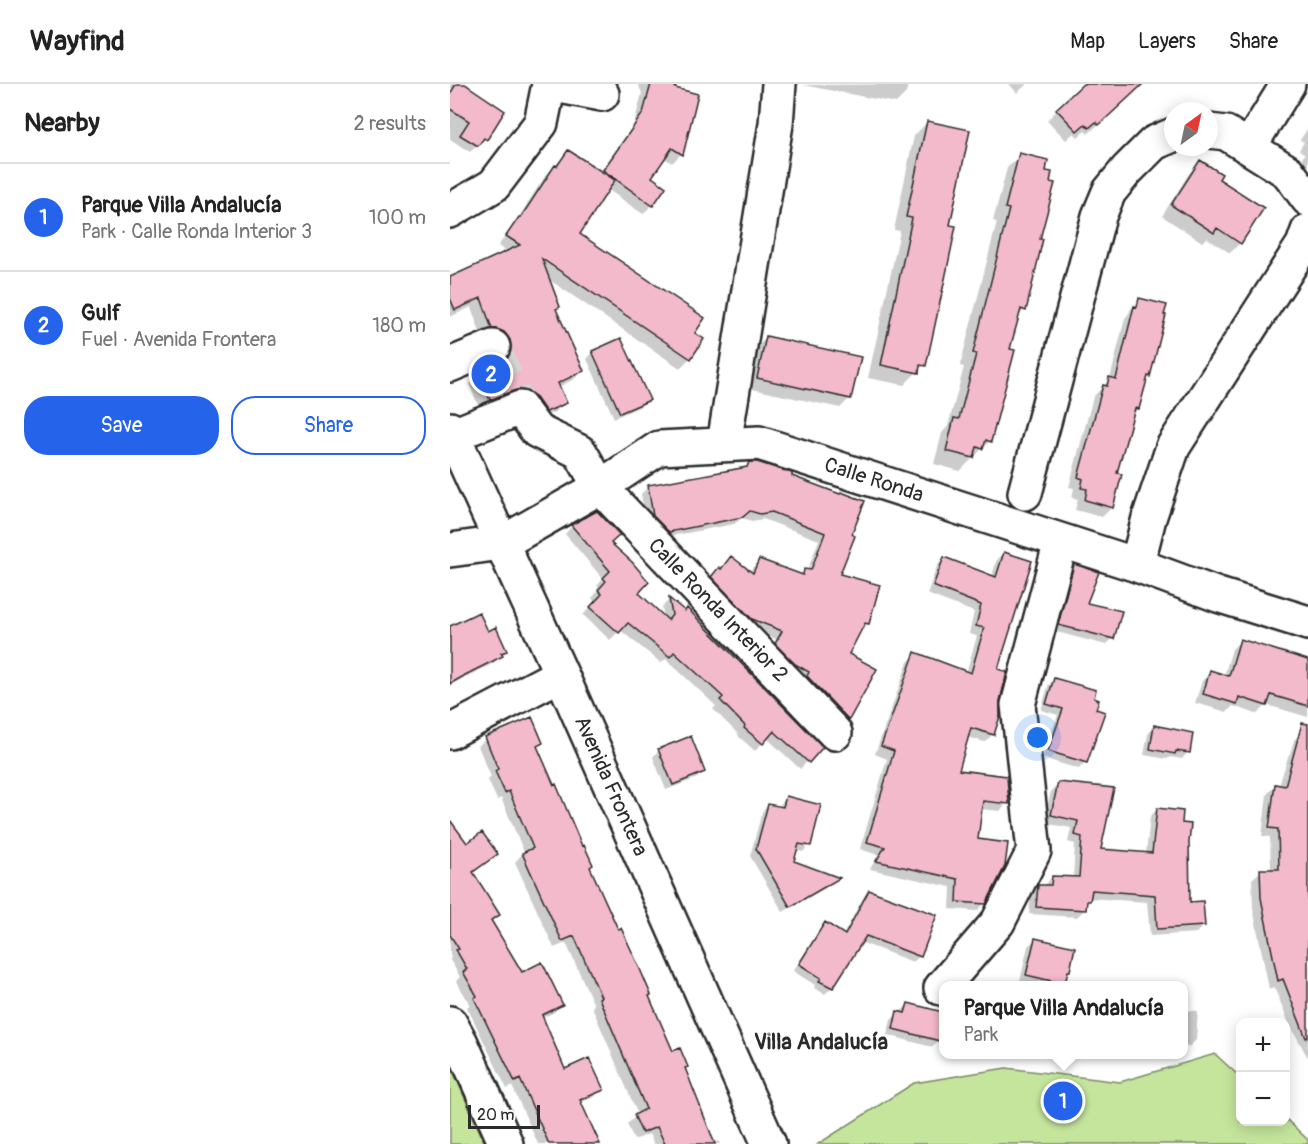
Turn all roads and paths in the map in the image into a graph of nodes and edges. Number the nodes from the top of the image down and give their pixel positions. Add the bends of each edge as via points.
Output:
1 (549, 84) edge
2 (779, 84) edge
3 (1288, 84) edge
4 (602, 94) dead end
5 (1218, 132) edge
6 (1164, 139) edge
7 (1249, 147) junction
8 (1308, 199) edge
9 (450, 212) edge
10 (1308, 231) edge
11 (493, 347) dead end
12 (450, 364) edge
13 (451, 432) edge
14 (724, 444) junction
15 (600, 487) junction
16 (1025, 493) dead end
17 (1061, 541) junction
18 (502, 543) junction
19 (450, 550) edge
20 (1137, 565) junction
21 (1308, 623) edge
22 (561, 674) junction
23 (450, 732) edge
24 (835, 733) dead end
25 (947, 981) edge
26 (454, 1039) edge
27 (506, 1144) edge
28 (769, 1144) edge

1 - 4 street
1 - 9 street via 541,123 494,185
2 - 14 street via 776,124
3 - 7 street
5 - 7 street
6 - 16 street via 1154,143 1109,192
7 - 8 street via 1288,172
10 - 20 street via 1297,255 1173,447
11 - 12 street
13 - 15 street, Calle Ronda Interior 2 via 520,408 537,431 580,452
13 - 18 street, Avenida Frontera
14 - 15 street, Calle Ronda via 659,448
14 - 17 street, Calle Ronda via 759,443
15 - 18 street, Calle Ronda
15 - 24 street, Calle Ronda Interior 2
17 - 20 street, Calle Ronda
17 - 25 street via 1018,705 1034,851 998,922
18 - 19 street, Calle Ronda
18 - 22 street, Avenida Frontera
20 - 21 street, Calle Ronda
22 - 23 street
22 - 28 street, Avenida Frontera
26 - 27 street

